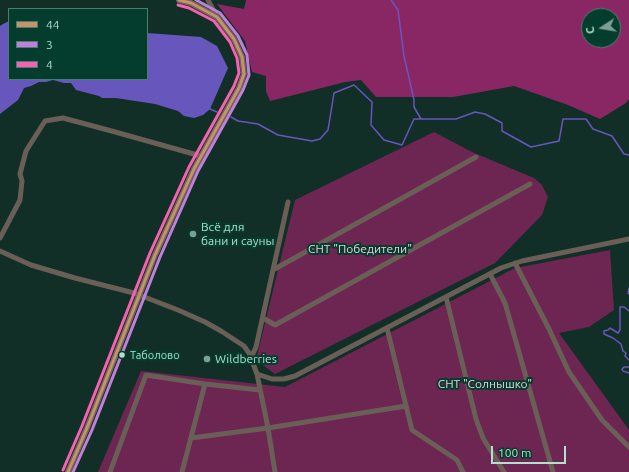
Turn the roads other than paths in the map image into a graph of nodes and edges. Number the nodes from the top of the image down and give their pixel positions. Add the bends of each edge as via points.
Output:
1 (179, 0) edge
2 (208, 0) edge
3 (217, 17) junction
4 (201, 156) junction
5 (476, 157) dead end
6 (530, 184) dead end
7 (288, 202) dead end
8 (0, 238) edge
9 (629, 239) edge
10 (0, 251) edge
11 (515, 263) junction
12 (273, 270) junction
13 (490, 274) junction
14 (139, 294) junction
15 (446, 297) junction
16 (263, 318) junction
17 (387, 328) junction
18 (251, 358) junction
19 (257, 374) junction
20 (205, 384) junction
21 (260, 390) junction
22 (406, 406) junction
23 (268, 428) junction
24 (191, 438) junction
25 (629, 447) edge
26 (68, 472) edge
27 (110, 472) edge
28 (182, 472) edge
29 (275, 472) edge
30 (463, 472) edge
31 (504, 472) edge
32 (553, 472) edge

1 - 3 main road via 191,2
2 - 3 street
3 - 4 main road via 234,39 242,57 244,74 239,88
4 - 8 street via 63,118 45,121 26,151 20,174 20,200
4 - 14 main road
5 - 12 street
6 - 16 street via 275,325
7 - 12 street
9 - 11 street
10 - 14 street via 31,265
11 - 13 street
11 - 25 street via 569,372 602,420
12 - 16 street
13 - 15 street
13 - 32 street via 505,303
14 - 18 street via 221,331 244,346
14 - 26 main road
15 - 17 street
15 - 31 street via 476,418 483,438
16 - 18 street
17 - 19 street via 295,376 272,379
17 - 22 street
18 - 19 street
19 - 21 street
20 - 21 street
20 - 24 street
20 - 27 street via 146,375
21 - 23 street
22 - 23 street
22 - 30 street via 412,430 457,460
23 - 24 street
23 - 29 street
24 - 28 street

